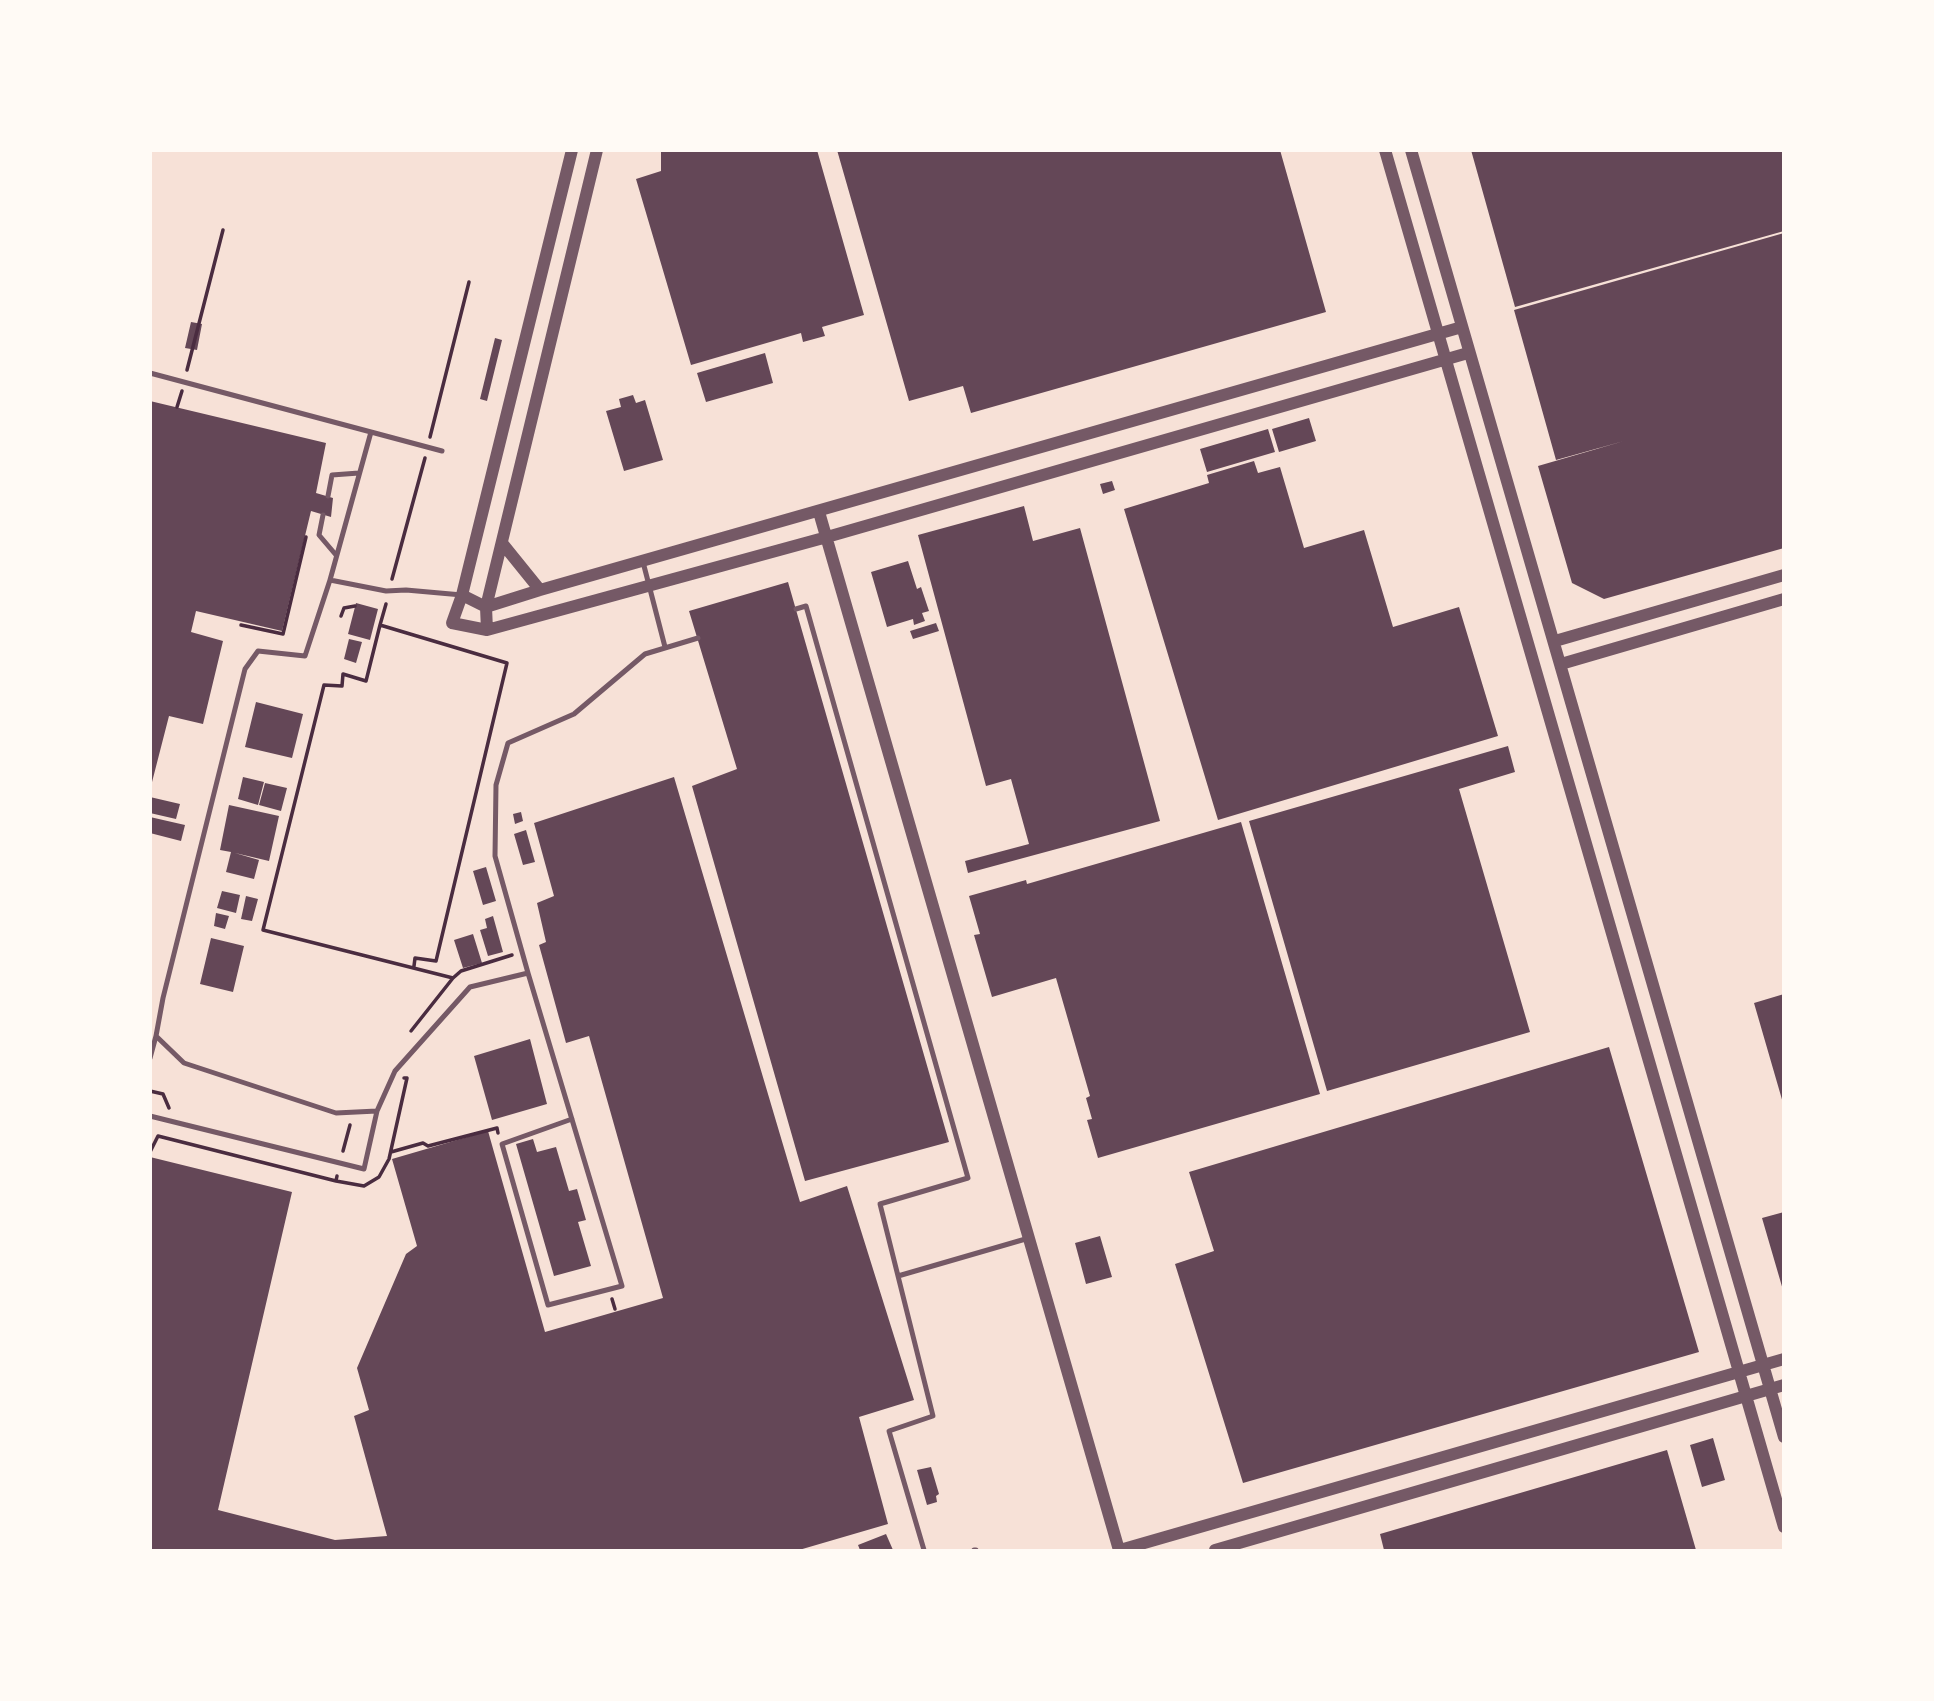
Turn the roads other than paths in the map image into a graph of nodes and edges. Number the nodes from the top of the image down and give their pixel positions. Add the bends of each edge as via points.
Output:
1 (572, 150) edge
2 (597, 150) edge
3 (1385, 150) edge
4 (1411, 150) edge
5 (1462, 327) junction
6 (1438, 334) junction
7 (1468, 353) junction
8 (1445, 359) junction
9 (150, 373) edge
10 (371, 432) junction
11 (442, 451) dead end
12 (359, 473) junction
13 (328, 496) dead end
14 (819, 512) junction
15 (323, 515) dead end
16 (827, 537) junction
17 (502, 543) junction
18 (335, 555) junction
19 (643, 562) junction
20 (1783, 575) edge
21 (330, 580) junction
22 (649, 586) junction
23 (540, 590) junction
24 (462, 595) junction
25 (1783, 600) edge
26 (486, 607) junction
27 (796, 610) dead end
28 (487, 630) junction
29 (698, 638) dead end
30 (1555, 641) junction
31 (666, 647) junction
32 (1561, 664) junction
33 (528, 973) junction
34 (156, 1036) junction
35 (150, 1058) edge
36 (377, 1111) junction
37 (150, 1116) edge
38 (572, 1119) junction
39 (1029, 1238) junction
40 (898, 1276) junction
41 (1783, 1359) edge
42 (1763, 1365) junction
43 (1739, 1372) junction
44 (1783, 1385) edge
45 (1769, 1389) junction
46 (1745, 1396) junction
47 (1783, 1437) edge
48 (1783, 1527) edge
49 (924, 1550) edge
50 (1119, 1550) edge
51 (1215, 1550) edge

1 - 24 street
2 - 17 street
3 - 6 street
4 - 5 street
5 - 6 street
5 - 7 street
6 - 8 street
6 - 14 street
7 - 8 street
7 - 30 street
8 - 16 street
8 - 43 street
9 - 10 lane
10 - 11 lane
10 - 12 lane
12 - 13 lane via 332,475
12 - 18 lane
14 - 16 street
14 - 19 street
15 - 18 lane via 319,535
16 - 22 street
16 - 39 street
17 - 23 street
17 - 26 street
18 - 21 lane
19 - 22 lane
19 - 23 street
20 - 30 street
21 - 24 lane via 386,591
21 - 34 lane via 305,656 258,651 245,669
22 - 28 street
22 - 31 lane
23 - 26 street
24 - 26 street
24 - 28 street via 452,623
25 - 32 street
26 - 28 street
27 - 40 lane via 806,606 968,1178 880,1204
29 - 31 lane
30 - 32 street
31 - 33 lane via 645,654 574,714 508,743 496,785 495,856
32 - 42 street
33 - 36 lane via 470,986 396,1071
33 - 38 lane
34 - 35 lane
34 - 36 lane via 184,1063 336,1113
36 - 37 lane via 364,1169
38 - 38 lane via 622,1286 548,1304 502,1144
39 - 40 lane
39 - 50 street
40 - 49 lane via 933,1416 889,1431
41 - 42 street
42 - 43 street
42 - 45 street
43 - 46 street
43 - 50 street
44 - 45 street
45 - 46 street
45 - 47 street
46 - 48 street
46 - 51 street

